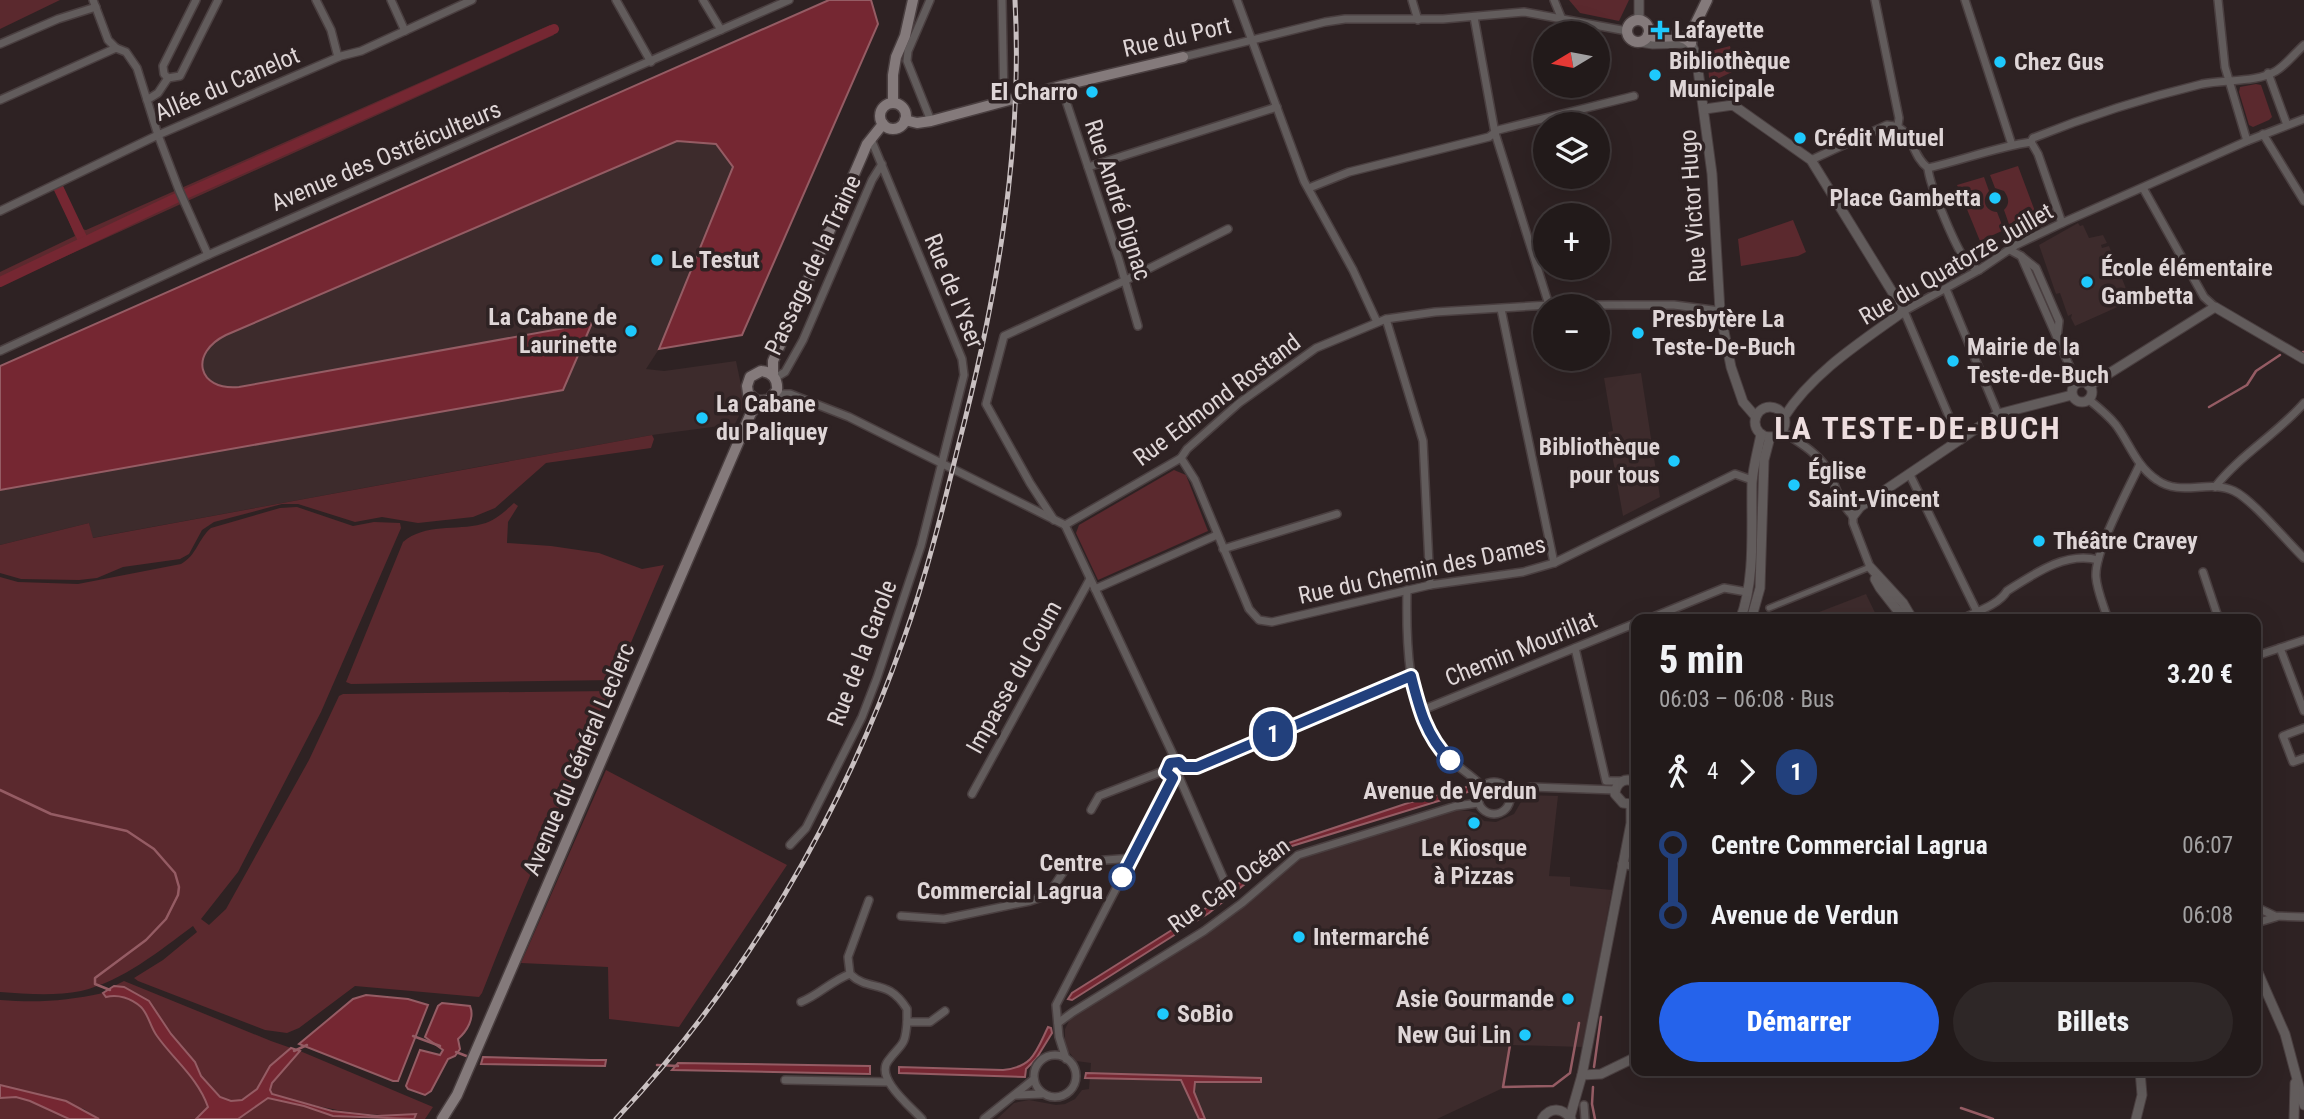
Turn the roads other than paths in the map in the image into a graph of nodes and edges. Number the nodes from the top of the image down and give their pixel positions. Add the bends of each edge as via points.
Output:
1 (196, 0) edge
2 (218, 0) edge
3 (316, 0) edge
4 (391, 0) edge
5 (472, 0) edge
6 (616, 0) edge
7 (703, 0) edge
8 (789, 0) edge
9 (905, 0) edge
10 (913, 0) edge
11 (930, 0) edge
12 (1002, 0) edge
13 (1237, 0) edge
14 (1412, 0) edge
15 (1553, 0) edge
16 (1639, 0) edge
17 (1707, 0) edge
18 (1875, 0) edge
19 (1965, 0) edge
20 (2218, 0) edge
21 (94, 3) edge
22 (910, 14) junction
23 (1474, 17) junction
24 (1561, 17) junction
25 (1419, 20) junction
26 (1639, 20) junction
27 (405, 30) junction
28 (721, 30) junction
29 (1627, 31) junction
30 (1644, 38) junction
31 (1253, 41) junction
32 (1691, 43) junction
33 (0, 44) edge
34 (2304, 45) edge
35 (116, 48) junction
36 (338, 57) junction
37 (1183, 57) joint
38 (651, 62) junction
39 (2269, 73) junction
40 (168, 78) junction
41 (2228, 81) junction
42 (1061, 86) junction
43 (1634, 96) dead end
44 (0, 100) edge
45 (147, 100) junction
46 (1004, 101) junction
47 (893, 103) junction
48 (1277, 107) junction
49 (1705, 109) junction
50 (2304, 119) edge
51 (905, 120) junction
52 (931, 121) junction
53 (883, 124) junction
54 (1898, 125) junction
55 (2287, 125) junction
56 (1495, 133) junction
57 (2263, 134) junction
58 (158, 135) junction
59 (872, 139) junction
60 (2246, 141) junction
61 (2031, 142) junction
62 (2012, 145) junction
63 (1811, 160) junction
64 (882, 164) junction
65 (1088, 167) junction
66 (1928, 168) junction
67 (1308, 188) junction
68 (2143, 188) junction
69 (2304, 201) edge
70 (0, 211) edge
71 (2062, 223) junction
72 (1228, 229) dead end
73 (2010, 250) junction
74 (208, 255) junction
75 (1979, 270) junction
76 (1124, 281) junction
77 (1946, 289) junction
78 (1546, 294) edge
79 (1610, 305) edge
80 (1533, 306) edge
81 (2215, 307) junction
82 (1501, 309) junction
83 (1720, 311) junction
84 (1904, 311) junction
85 (1386, 319) junction
86 (1377, 322) junction
87 (1138, 326) dead end
88 (0, 351) edge
89 (2304, 359) edge
90 (771, 377) junction
91 (2077, 383) junction
92 (2089, 386) junction
93 (775, 394) junction
94 (790, 394) junction
95 (750, 395) junction
96 (2072, 395) junction
97 (2088, 399) junction
98 (761, 402) junction
99 (2304, 403) edge
100 (751, 413) junction
101 (1998, 414) junction
102 (1756, 417) junction
103 (1784, 417) junction
104 (1782, 431) junction
105 (1765, 436) junction
106 (1961, 440) junction
107 (1181, 458) junction
108 (941, 462) junction
109 (2140, 464) junction
110 (1910, 475) junction
111 (1752, 484) junction
112 (2214, 487) junction
113 (1764, 489) junction
114 (1337, 514) dead end
115 (1853, 516) junction
116 (1054, 520) junction
117 (1065, 525) junction
118 (1217, 535) junction
119 (1223, 550) junction
120 (2304, 558) edge
121 (2098, 560) junction
122 (1554, 564) junction
123 (1870, 567) junction
124 (2203, 572) dead end
125 (1090, 579) junction
126 (1430, 585) junction
127 (1095, 589) junction
128 (1407, 590) junction
129 (1747, 592) junction
130 (1769, 608) dead end
131 (1977, 611) junction
132 (1661, 614) edge
133 (1742, 614) edge
134 (1753, 614) edge
135 (1900, 614) edge
136 (1909, 614) edge
137 (1971, 614) edge
138 (1978, 614) edge
139 (2106, 614) edge
140 (2217, 614) edge
141 (1631, 625) edge
142 (2304, 639) edge
143 (1576, 648) junction
144 (2280, 648) junction
145 (2261, 654) edge
146 (1411, 676) junction
147 (1420, 711) junction
148 (2304, 711) edge
149 (2304, 728) edge
150 (2304, 758) edge
151 (1176, 761) junction
152 (1183, 767) junction
153 (1166, 770) junction
154 (1176, 777) junction
155 (1622, 780) junction
156 (1631, 780) edge
157 (1483, 787) junction
158 (1615, 790) junction
159 (1508, 792) junction
160 (972, 794) dead end
161 (1631, 802) edge
162 (1479, 803) junction
163 (1091, 810) dead end
164 (1631, 823) edge
165 (790, 845) dead end
166 (1133, 858) junction
167 (1622, 864) junction
168 (1631, 866) edge
169 (1225, 882) dead end
170 (869, 900) dead end
171 (2261, 910) edge
172 (901, 916) dead end
173 (2280, 916) junction
174 (2304, 917) edge
175 (2261, 922) edge
176 (850, 974) junction
177 (2261, 979) edge
178 (802, 1002) dead end
179 (945, 1011) dead end
180 (907, 1022) junction
181 (1058, 1023) junction
182 (1059, 1037) junction
183 (1049, 1056) junction
184 (1066, 1059) junction
185 (1631, 1059) edge
186 (2294, 1060) junction
187 (1582, 1075) junction
188 (2140, 1076) edge
189 (1034, 1079) junction
190 (785, 1080) dead end
191 (888, 1082) junction
192 (1043, 1094) junction
193 (1014, 1095) junction
194 (1575, 1098) junction
195 (1584, 1105) dead end
196 (2304, 1105) edge
197 (1559, 1110) junction
198 (1570, 1118) edge
199 (442, 1119) edge
200 (922, 1119) edge
201 (984, 1119) edge
202 (1542, 1119) edge
203 (1585, 1119) edge
204 (2136, 1119) edge
205 (2294, 1119) edge

1 - 40 street via 163,66
2 - 40 street via 180,76
3 - 36 street
4 - 27 street
5 - 27 street, Allée du Canelot
6 - 38 street
7 - 28 street
8 - 28 street, Avenue des Ostréiculteurs
9 - 22 main road
10 - 22 main road
11 - 52 street via 907,61
12 - 46 street
13 - 31 street
14 - 25 street
15 - 24 street
16 - 26 street
17 - 32 main road
18 - 54 street
19 - 62 street
20 - 41 street
21 - 33 street
21 - 35 street via 108,40
22 - 47 main road via 896,57
23 - 24 street, Rue du Port via 1508,12
23 - 25 street, Rue du Port
23 - 56 street
24 - 29 street, Rue du Port
25 - 31 street, Rue du Port via 1345,19
26 - 29 main road
26 - 30 main road via 1647,25
27 - 36 street, Allée du Canelot
28 - 38 street, Avenue des Ostréiculteurs
29 - 30 main road via 1631,40
30 - 32 main road via 1681,36
31 - 37 street, Rue du Port
31 - 48 street
32 - 49 street, Rue Victor Hugo
34 - 39 street
35 - 44 street
35 - 45 street via 134,60
36 - 58 street, Allée du Canelot
37 - 42 main road, Rue du Port
38 - 74 street, Avenue des Ostréiculteurs
39 - 41 street
39 - 55 street
40 - 45 street
41 - 60 street
41 - 61 street via 2145,98
42 - 46 main road, Rue du Port
42 - 65 street, Rue André Dignac
43 - 56 street
45 - 58 street
46 - 52 main road, Rue du Port
47 - 51 main road via 904,108
47 - 53 main road via 880,112
48 - 65 street
48 - 67 street
49 - 63 street via 1733,105
49 - 83 street, Rue Victor Hugo
50 - 55 street, Rue du Quatorze Juillet
51 - 52 main road, Rue du Port
51 - 53 main road via 894,129
53 - 59 main road
54 - 63 street via 1887,125
54 - 66 street
55 - 57 street, Rue du Quatorze Juillet
56 - 67 street via 1349,172
56 - 78 street
57 - 60 street, Rue du Quatorze Juillet
57 - 69 street
58 - 70 street, Allée du Canelot
58 - 74 street
59 - 64 street, Rue de l'Yser
59 - 90 main road
60 - 68 street, Rue du Quatorze Juillet
61 - 62 street
61 - 71 street
62 - 66 street
63 - 84 street
64 - 90 street, Passage de la Traine via 803,340 785,372
64 - 108 street, Rue de l'Yser via 964,367
65 - 76 street, Rue André Dignac
66 - 75 street via 1955,239 1968,264
67 - 86 street
68 - 71 street, Rue du Quatorze Juillet
68 - 81 street via 2204,297
71 - 73 street, Rue du Quatorze Juillet
72 - 76 street
73 - 75 street, Rue du Quatorze Juillet
73 - 91 street via 2021,256
74 - 88 street, Avenue des Ostréiculteurs
75 - 77 street, Rue du Quatorze Juillet
76 - 87 street, Rue André Dignac
76 - 116 street via 1004,336 986,404
77 - 84 street, Rue du Quatorze Juillet
77 - 101 street
79 - 83 street, Rue Edmond Rostand
80 - 82 street, Rue Edmond Rostand
81 - 89 street
81 - 92 street
82 - 85 street, Rue Edmond Rostand
82 - 122 street
83 - 102 street, Rue Victor Hugo via 1731,367 1743,402
84 - 103 street, Rue du Quatorze Juillet via 1831,365
84 - 106 street
85 - 86 street, Rue Edmond Rostand
85 - 126 street via 1423,441
86 - 107 street, Rue Edmond Rostand via 1316,348 1270,379
90 - 93 main road
90 - 94 street
90 - 95 main road via 753,374 748,382
91 - 92 street
91 - 96 street
92 - 97 street
93 - 94 street
93 - 98 main road
94 - 108 street
95 - 98 main road
95 - 100 main road, Avenue du Général Leclerc
96 - 97 street via 2078,402
96 - 101 street
97 - 109 street via 2116,424
98 - 100 main road, Avenue du Général Leclerc
99 - 112 street
100 - 199 main road, Avenue du Général Leclerc via 457,1095
101 - 106 street
102 - 103 street via 1769,408
102 - 105 street via 1756,428
103 - 104 street
104 - 105 street
104 - 115 street via 1811,450 1826,467 1843,506
105 - 111 street
105 - 113 street
106 - 110 street
107 - 117 street, Rue Edmond Rostand
107 - 118 street, Rue du Chemin des Dames
108 - 116 street
108 - 165 street, Rue de la Garole via 903,606 862,717 806,828
109 - 112 street via 2173,488
109 - 121 street
110 - 115 street
110 - 131 street
111 - 113 street
111 - 122 street, Rue du Chemin des Dames via 1735,474
111 - 129 street
112 - 120 street via 2240,494
113 - 134 street via 1760,588
114 - 119 street
115 - 123 street
116 - 117 street
117 - 125 street
118 - 119 street, Rue du Chemin des Dames
118 - 127 street
119 - 128 street, Rue du Chemin des Dames via 1249,610 1265,622
121 - 131 street via 2074,558 2043,569
121 - 139 street via 2096,581
122 - 126 street, Rue du Chemin des Dames
123 - 130 street
123 - 135 street
123 - 136 street
124 - 140 street
125 - 127 street
125 - 160 street, Impasse du Coum
126 - 128 street, Rue du Chemin des Dames
127 - 151 street
128 - 146 street via 1406,645
129 - 132 street via 1724,588
129 - 133 street
131 - 137 street
131 - 138 street
141 - 143 street, Chemin Mourillat
142 - 144 street
143 - 147 street, Chemin Mourillat
143 - 155 street via 1606,781
144 - 145 street
144 - 148 street
146 - 147 street
146 - 152 street via 1197,767
147 - 157 street via 1439,749
149 - 150 street via 2283,736 2293,762
151 - 152 street
151 - 153 street
152 - 154 street
153 - 154 street
153 - 163 street via 1099,796
154 - 166 street
154 - 169 street
155 - 156 street
155 - 158 street
157 - 159 street via 1503,785
157 - 162 street
158 - 159 street via 1531,787
158 - 161 street via 1619,801
159 - 162 street via 1506,810 1497,814 1483,810
162 - 181 street, Rue Cap Océan via 1298,855 1203,931
164 - 167 street
166 - 172 street via 1079,862 1066,868 1048,895 1030,901 944,919
166 - 181 street via 1059,997
167 - 168 street
167 - 187 street
170 - 176 street via 848,957
171 - 173 street
173 - 174 street
173 - 175 street
176 - 178 street
176 - 180 street via 858,982 892,992 907,1009
177 - 186 street
179 - 180 street via 929,1023
180 - 191 street via 904,1044 886,1063
181 - 182 street
182 - 183 street
182 - 184 street
183 - 184 street
183 - 189 street via 1038,1063
184 - 192 street via 1075,1069 1071,1091 1058,1097
185 - 187 street via 1601,1074
186 - 196 street
186 - 205 street
187 - 194 street
188 - 204 street via 2142,1095
189 - 192 street
189 - 193 street
190 - 191 street
191 - 200 street
192 - 193 street
193 - 201 street
194 - 197 street
194 - 198 street
195 - 203 street
197 - 198 street
197 - 202 street via 1549,1111

